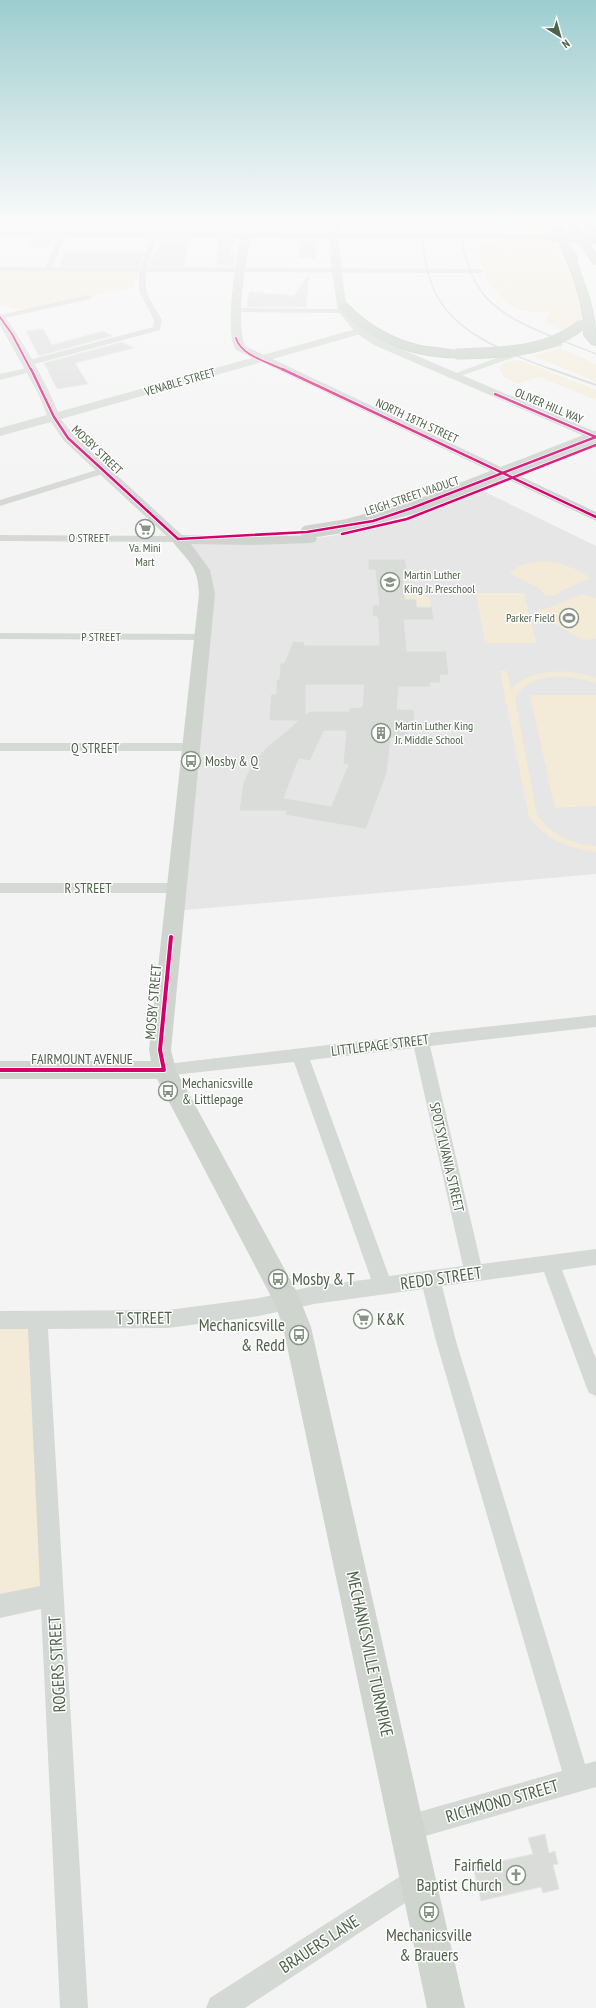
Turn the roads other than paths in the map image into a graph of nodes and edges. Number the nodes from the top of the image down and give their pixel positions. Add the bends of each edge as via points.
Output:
1 (10, 315) edge
2 (155, 315) edge
3 (236, 315) edge
4 (347, 315) edge
5 (350, 315) edge
6 (586, 315) edge
7 (589, 315) edge
8 (0, 317) edge
9 (360, 331) junction
10 (596, 342) edge
11 (559, 344) dead end
12 (262, 359) junction
13 (30, 366) junction
14 (452, 376) junction
15 (0, 377) edge
16 (54, 417) junction
17 (0, 432) edge
18 (596, 437) edge
19 (596, 445) edge
20 (103, 470) junction
21 (0, 503) edge
22 (596, 517) edge
23 (308, 535) junction
24 (0, 538) edge
25 (178, 539) junction
26 (0, 636) edge
27 (202, 637) junction
28 (0, 747) edge
29 (190, 748) junction
30 (0, 888) edge
31 (175, 888) junction
32 (596, 1021) edge
33 (420, 1040) junction
34 (300, 1055) junction
35 (0, 1070) edge
36 (164, 1070) junction
37 (596, 1257) edge
38 (550, 1263) junction
39 (474, 1273) junction
40 (430, 1279) junction
41 (383, 1285) junction
42 (287, 1301) junction
43 (0, 1320) edge
44 (38, 1320) junction
45 (596, 1386) edge
46 (53, 1595) junction
47 (0, 1606) edge
48 (587, 1776) edge
49 (408, 1828) junction
50 (419, 1879) junction
51 (74, 2008) edge
52 (220, 2008) edge
53 (446, 2008) edge

1 - 8 street
2 - 13 street via 158,320 157,328
3 - 12 main road, NORTH 18TH STREET via 236,342 240,348
4 - 9 main road, OLIVER HILL WAY
5 - 6 highway, bridge via 362,326 394,342 421,350 456,354 540,345 566,336 581,325
7 - 10 highway via 589,335
8 - 13 main road, MOSBY STREET
9 - 12 main road, VENABLE STREET
9 - 14 main road, OLIVER HILL WAY via 390,349
11 - 14 street via 516,354
12 - 16 main road, VENABLE STREET
12 - 22 main road, NORTH 18TH STREET
13 - 15 street
13 - 16 main road, MOSBY STREET
14 - 18 main road, OLIVER HILL WAY
16 - 17 main road, VENABLE STREET
16 - 20 main road, MOSBY STREET via 68,438
18 - 23 main road, LEIGH STREET VIADUCT, bridge via 400,513
19 - 23 main road, LEIGH STREET VIADUCT via 407,519 364,530
20 - 21 street
20 - 25 main road, MOSBY STREET
23 - 25 main road, LEIGH STREET VIADUCT via 252,541
24 - 25 street, O STREET
25 - 27 main road, MOSBY STREET via 199,562 206,577 207,594
26 - 27 street, P STREET
27 - 29 main road, MOSBY STREET
28 - 29 street, Q STREET
29 - 31 main road, MOSBY STREET
30 - 31 street, R STREET
31 - 36 main road, MOSBY STREET via 160,1050
32 - 33 street, LITTLEPAGE STREET
33 - 34 street, LITTLEPAGE STREET
33 - 39 street, SPOTSYLVANIA STREET
34 - 36 street, LITTLEPAGE STREET
34 - 41 street
35 - 36 main road, FAIRMOUNT AVENUE
36 - 42 main road, MOSBY STREET
37 - 38 street, REDD STREET
38 - 39 street, REDD STREET
38 - 45 street
39 - 40 street, REDD STREET
40 - 41 street, REDD STREET
40 - 48 street via 446,1341
41 - 42 street, REDD STREET
42 - 44 street, T STREET via 168,1319
42 - 49 main road, MECHANICSVILLE TURNPIKE via 304,1350
43 - 44 street, T STREET
44 - 46 street, ROGERS STREET
46 - 47 street
46 - 51 street, ROGERS STREET
48 - 49 street, RICHMOND STREET
49 - 50 main road, MECHANICSVILLE TURNPIKE
50 - 52 street, BRAUERS LANE
50 - 53 main road, MECHANICSVILLE TURNPIKE

